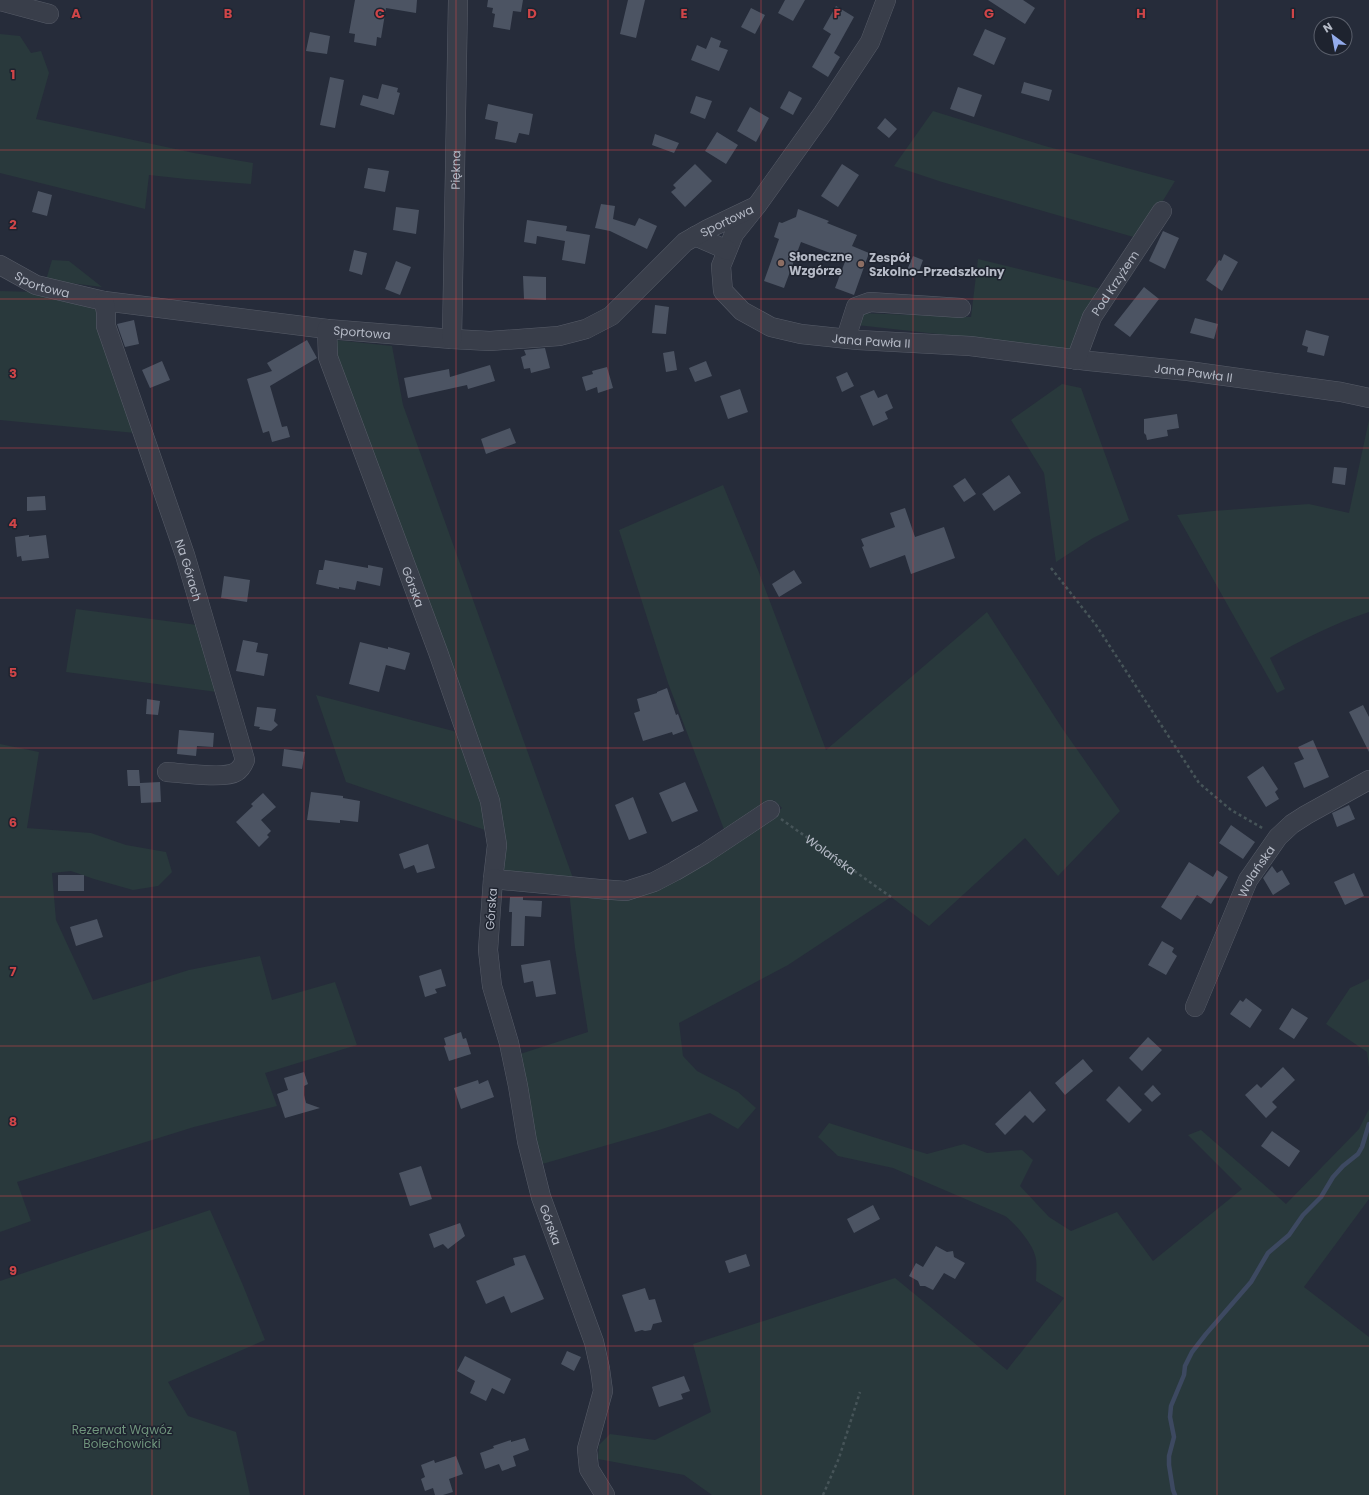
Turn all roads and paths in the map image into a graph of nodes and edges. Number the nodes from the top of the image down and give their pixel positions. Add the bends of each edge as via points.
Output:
1 (458, 0) edge
2 (886, 0) edge
3 (0, 1) edge
4 (49, 14) dead end
5 (758, 204) junction
6 (1162, 211) dead end
7 (695, 236) junction
8 (727, 250) junction
9 (0, 265) edge
10 (104, 301) junction
11 (961, 308) dead end
12 (327, 329) junction
13 (846, 338) junction
14 (452, 340) junction
15 (1076, 360) junction
16 (1369, 398) edge
17 (1051, 568) dead end
18 (167, 772) dead end
19 (1369, 780) edge
20 (770, 810) joint
21 (1278, 837) junction
22 (493, 879) junction
23 (891, 897) dead end
24 (1195, 1007) dead end
25 (860, 1392) dead end
26 (605, 1495) edge
27 (823, 1495) edge

1 - 14 street, Piękna
2 - 5 street, Jana Pawła II via 870,42
3 - 4 street
5 - 7 street, Sportowa
5 - 8 street, Jana Pawła II via 734,234
6 - 15 street, Pod Krzyżem via 1092,317
7 - 8 street, Sportowa
7 - 14 street, Sportowa via 685,242 611,316 586,329 559,336 490,341
8 - 13 street, Jana Pawła II via 721,266 723,291 742,311 771,327 801,334
9 - 10 street, Sportowa via 36,285
10 - 12 street, Sportowa
10 - 18 street, Na Górach via 106,326 185,555 245,760 235,773 227,775
11 - 13 street via 870,302 856,307
12 - 14 street, Sportowa
12 - 22 street, Górska via 328,357 438,652 490,801 497,845
13 - 15 street, Jana Pawła II via 970,346
15 - 16 street, Jana Pawła II via 1188,371
17 - 21 path via 1096,625 1200,783 1231,810
19 - 21 street, Wolańska via 1306,815
20 - 22 street via 675,871 654,882 626,891
20 - 23 path, Wolańska
21 - 24 street, Wolańska via 1248,880
22 - 26 street, Górska via 488,950 492,986 509,1043 527,1141 541,1197 596,1349 603,1391 587,1450 589,1469
25 - 27 path via 839,1458

